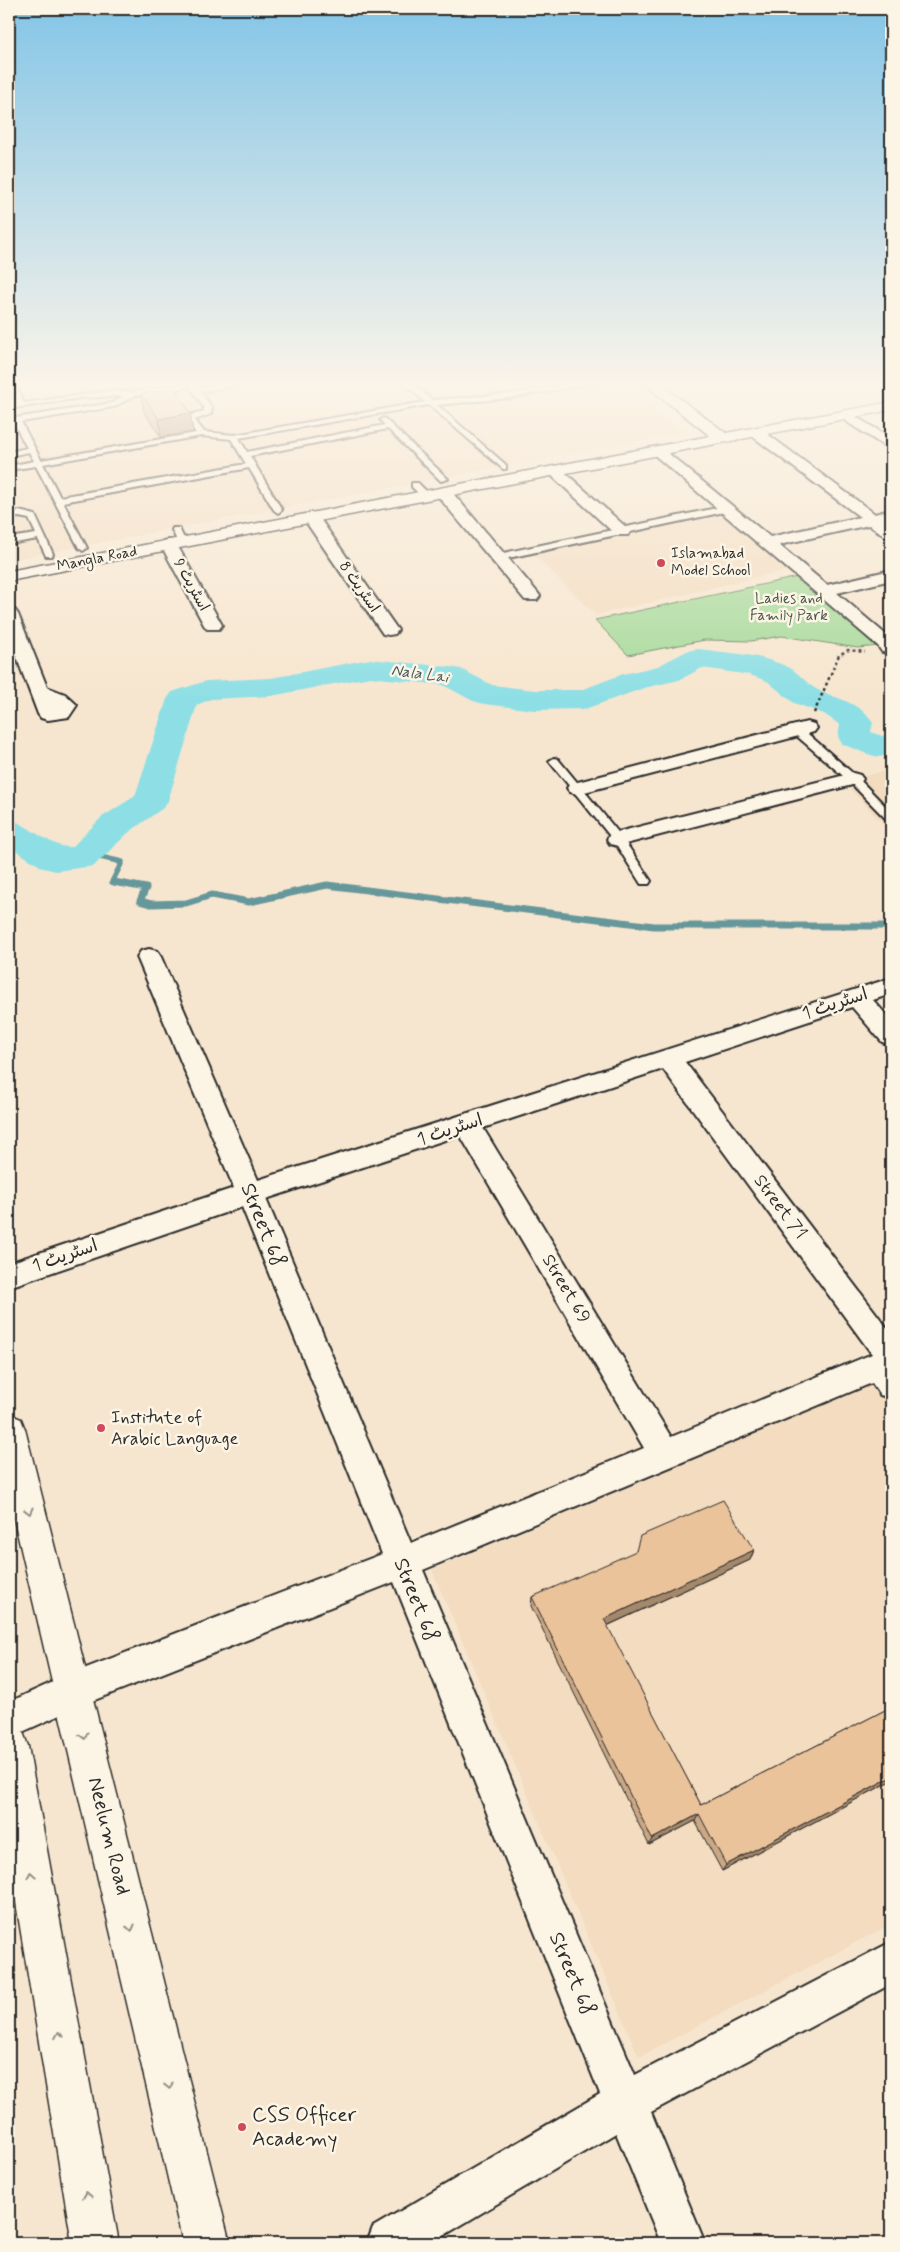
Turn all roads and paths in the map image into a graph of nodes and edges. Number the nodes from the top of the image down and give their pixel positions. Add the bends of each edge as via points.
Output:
1 (52, 488) edge
2 (124, 488) edge
3 (265, 488) edge
4 (432, 488) edge
5 (446, 488) edge
6 (574, 488) edge
7 (701, 488) edge
8 (830, 488) edge
9 (421, 490) junction
10 (58, 500) junction
11 (726, 509) junction
12 (278, 510) junction
13 (891, 515) edge
14 (9, 516) edge
15 (874, 518) junction
16 (312, 519) junction
17 (622, 532) junction
18 (891, 533) edge
19 (41, 536) junction
20 (176, 539) junction
21 (9, 542) edge
22 (766, 543) junction
23 (83, 548) junction
24 (48, 554) junction
25 (499, 557) junction
26 (9, 562) edge
27 (891, 575) edge
28 (9, 576) edge
29 (825, 591) junction
30 (531, 596) dead end
31 (9, 614) edge
32 (213, 625) dead end
33 (389, 630) dead end
34 (888, 648) dead end
35 (839, 654) dead end
36 (39, 691) dead end
37 (807, 728) junction
38 (554, 761) dead end
39 (853, 778) junction
40 (577, 788) junction
41 (891, 818) edge
42 (618, 839) junction
43 (644, 881) dead end
44 (149, 957) dead end
45 (891, 986) edge
46 (856, 997) junction
47 (891, 1036) edge
48 (669, 1058) junction
49 (467, 1124) junction
50 (250, 1193) junction
51 (9, 1275) edge
52 (888, 1367) edge
53 (9, 1429) edge
54 (664, 1454) junction
55 (401, 1563) junction
56 (74, 1691) junction
57 (9, 1720) edge
58 (9, 1746) edge
59 (891, 1962) edge
60 (625, 2103) junction
61 (96, 2243) edge
62 (207, 2243) edge
63 (389, 2243) edge
64 (683, 2243) edge

1 - 10 lane
2 - 10 lane
3 - 12 lane
4 - 9 main road, Mangla Road
5 - 25 street
6 - 17 street
7 - 11 street
8 - 15 street
9 - 12 main road, Mangla Road
9 - 16 main road, Mangla Road
10 - 23 lane
11 - 17 lane
11 - 22 street
12 - 20 main road, Mangla Road
13 - 15 street
14 - 19 lane via 19,514 32,518
15 - 18 street
15 - 22 street
16 - 20 main road, Mangla Road
16 - 33 street, اسٹریٹ 8
17 - 25 lane
19 - 21 lane
19 - 24 lane
20 - 23 main road, Mangla Road
20 - 28 main road, Mangla Road
20 - 32 street, اسٹریٹ 9
22 - 29 street
23 - 24 main road, Mangla Road
24 - 26 main road, Mangla Road
25 - 30 street
27 - 29 street
29 - 34 street
31 - 36 street via 48,714 62,713 66,709 67,704 58,698
35 - 37 path
37 - 39 lane via 802,735
37 - 40 street
38 - 40 lane
39 - 41 lane
39 - 42 street
40 - 42 lane
42 - 43 lane
44 - 50 street, Street 68
45 - 46 street, اسٹریٹ 1
46 - 47 street
46 - 48 street, اسٹریٹ 1
48 - 49 street, اسٹریٹ 1
48 - 52 street, Street 71
49 - 50 street, اسٹریٹ 1
49 - 54 street, Street 69
50 - 51 street, اسٹریٹ 1
50 - 55 street, Street 68
52 - 54 street
53 -> 56 main road, Neelum Road
54 - 55 street
55 - 56 street
55 - 60 street, Street 68
56 - 57 street
56 -> 62 main road, Neelum Road
61 -> 58 main road
59 - 60 street
60 - 63 street
60 - 64 street, Street 68

